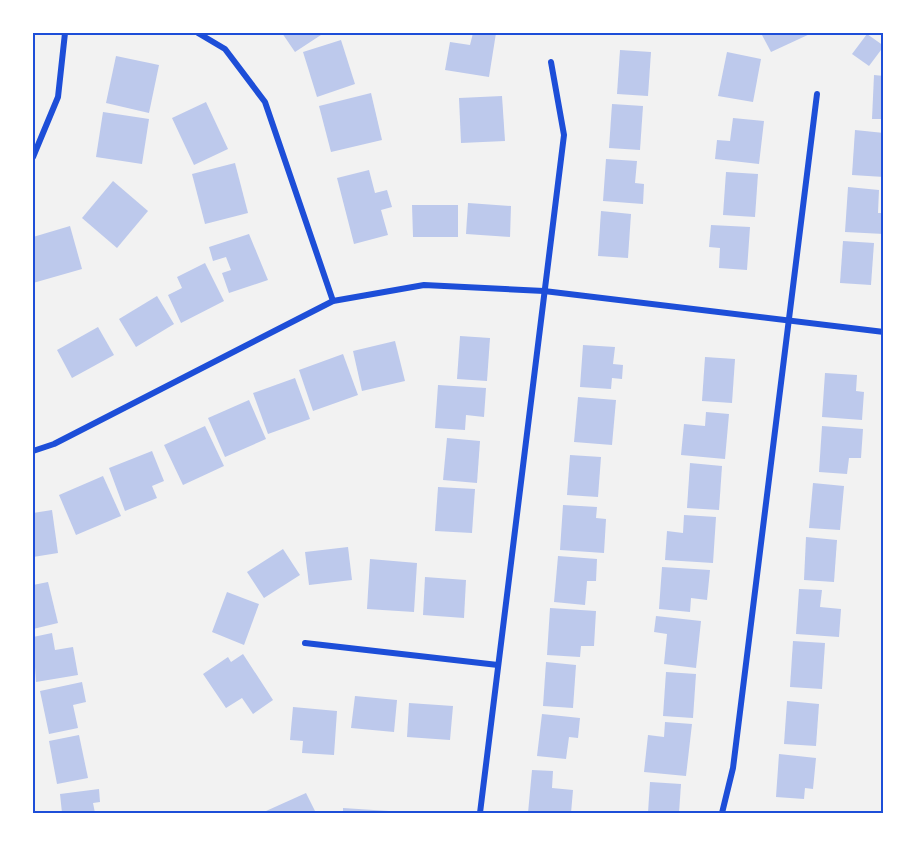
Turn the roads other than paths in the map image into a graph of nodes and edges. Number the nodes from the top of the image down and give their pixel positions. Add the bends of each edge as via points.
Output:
1 (65, 33) edge
2 (198, 33) edge
3 (551, 62) dead end
4 (817, 94) dead end
5 (33, 157) edge
6 (544, 291) junction
7 (333, 301) junction
8 (788, 320) junction
9 (884, 332) edge
10 (33, 451) edge
11 (304, 643) dead end
12 (498, 665) junction
13 (480, 813) edge
14 (722, 813) edge

1 - 5 street via 58,97
2 - 7 street via 225,49 265,102
3 - 6 street via 564,135
4 - 8 street
6 - 7 street via 424,285
6 - 8 street
6 - 12 street
7 - 10 street via 54,444
8 - 9 street
8 - 14 street via 733,768
11 - 12 street
12 - 13 street

